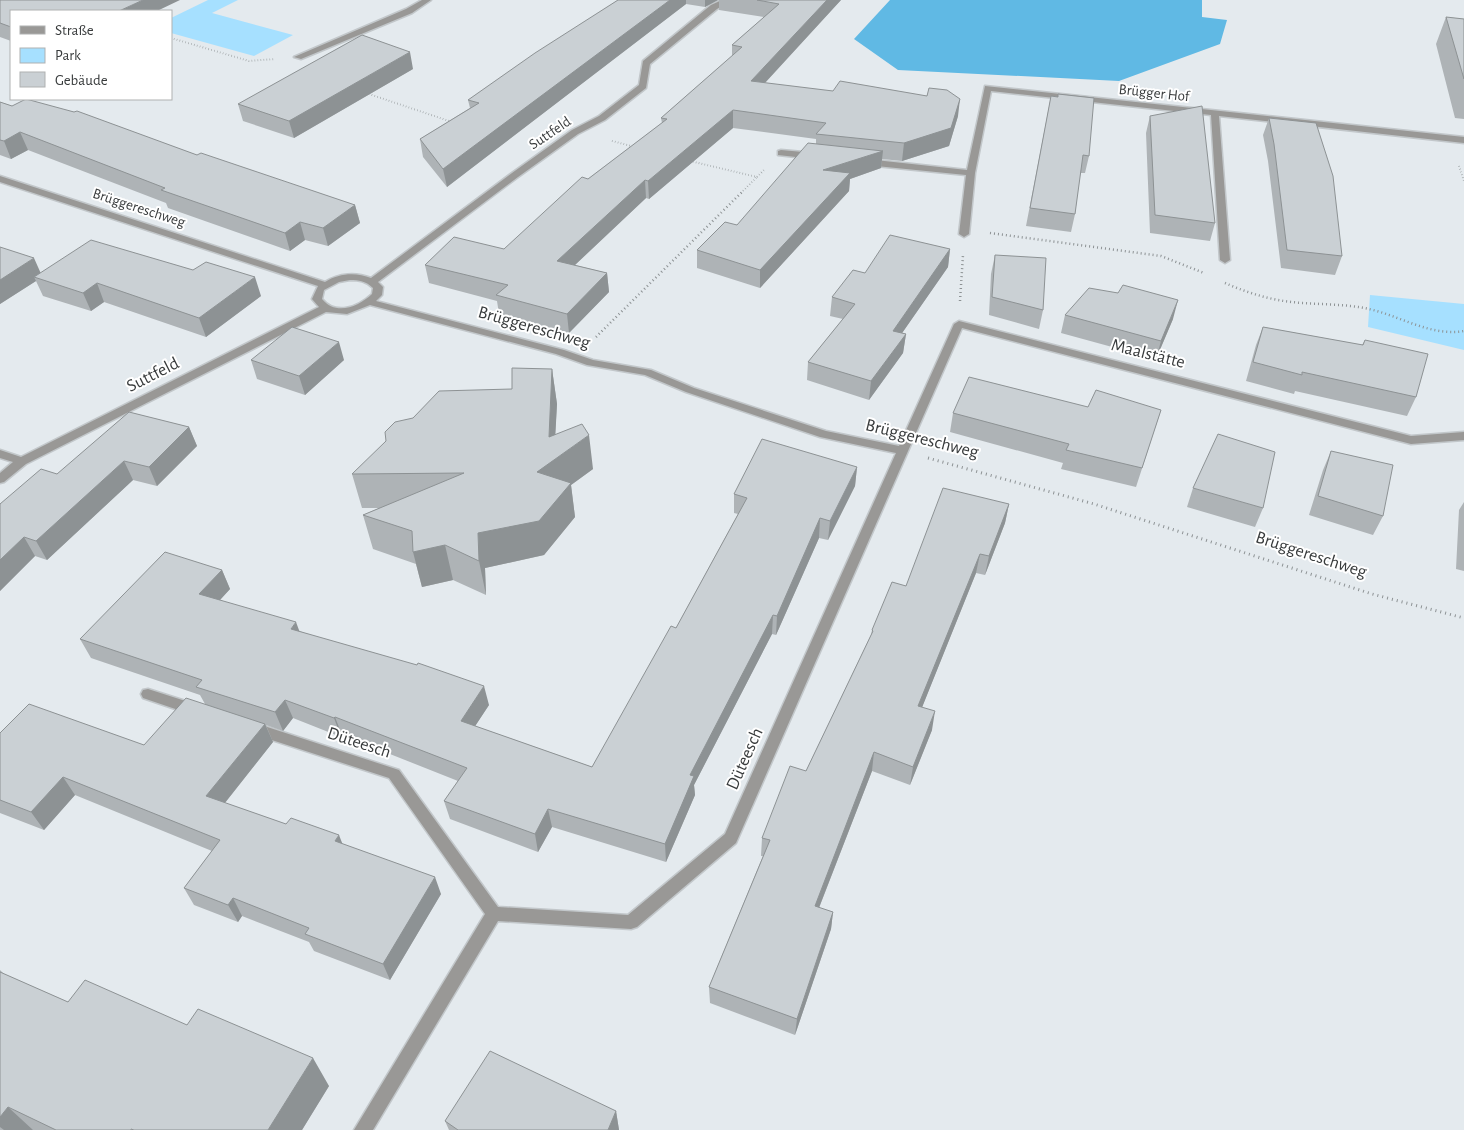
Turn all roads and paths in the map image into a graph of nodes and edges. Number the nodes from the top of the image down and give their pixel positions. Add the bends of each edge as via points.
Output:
1 (427, 0) edge
2 (727, 0) edge
3 (172, 38) edge
4 (298, 57) joint
5 (366, 93) edge
6 (1214, 114) junction
7 (461, 124) edge
8 (575, 132) junction
9 (1464, 140) edge
10 (642, 149) edge
11 (782, 152) joint
12 (819, 157) edge
13 (690, 160) edge
14 (857, 161) edge
15 (970, 173) junction
16 (757, 177) junction
17 (0, 179) edge
18 (964, 234) joint
19 (1226, 260) dead end
20 (373, 281) junction
21 (325, 285) junction
22 (370, 302) junction
23 (324, 308) junction
24 (959, 324) junction
25 (575, 357) junction
26 (1464, 436) edge
27 (903, 450) junction
28 (0, 454) edge
29 (22, 461) junction
30 (0, 479) edge
31 (1464, 618) edge
32 (148, 694) dead end
33 (214, 716) edge
34 (242, 725) edge
35 (494, 914) junction
36 (363, 1130) edge

1 - 4 street
2 - 8 street, Suttfeld via 646,62 642,86 602,118
3 - 4 path via 249,61
5 - 7 path
6 - 9 street, Brügger Hof
6 - 15 street, Brügger Hof via 988,88
6 - 19 street
8 - 10 path
8 - 20 street, Suttfeld
11 - 12 street
11 - 16 path
13 - 16 path
14 - 15 street
15 - 18 street, Brügger Hof
16 - 25 path
17 - 21 street, Brüggereschweg
18 - 24 path
20 - 21 street via 350,277
20 - 22 street via 378,287 377,295
21 - 23 street via 317,294
22 - 23 street via 347,310
22 - 25 street, Brüggereschweg
23 - 29 street, Suttfeld
24 - 26 street, Maalstätte via 1411,440
24 - 27 street
25 - 27 street, Brüggereschweg via 591,363 647,372 699,393 824,434
27 - 31 path, Brüggereschweg via 1094,504 1372,594
27 - 35 street, Düteesch via 731,838 631,922
28 - 29 street
29 - 30 street, Suttfeld
32 - 33 street
34 - 35 street, Düteesch via 394,774
35 - 36 street

